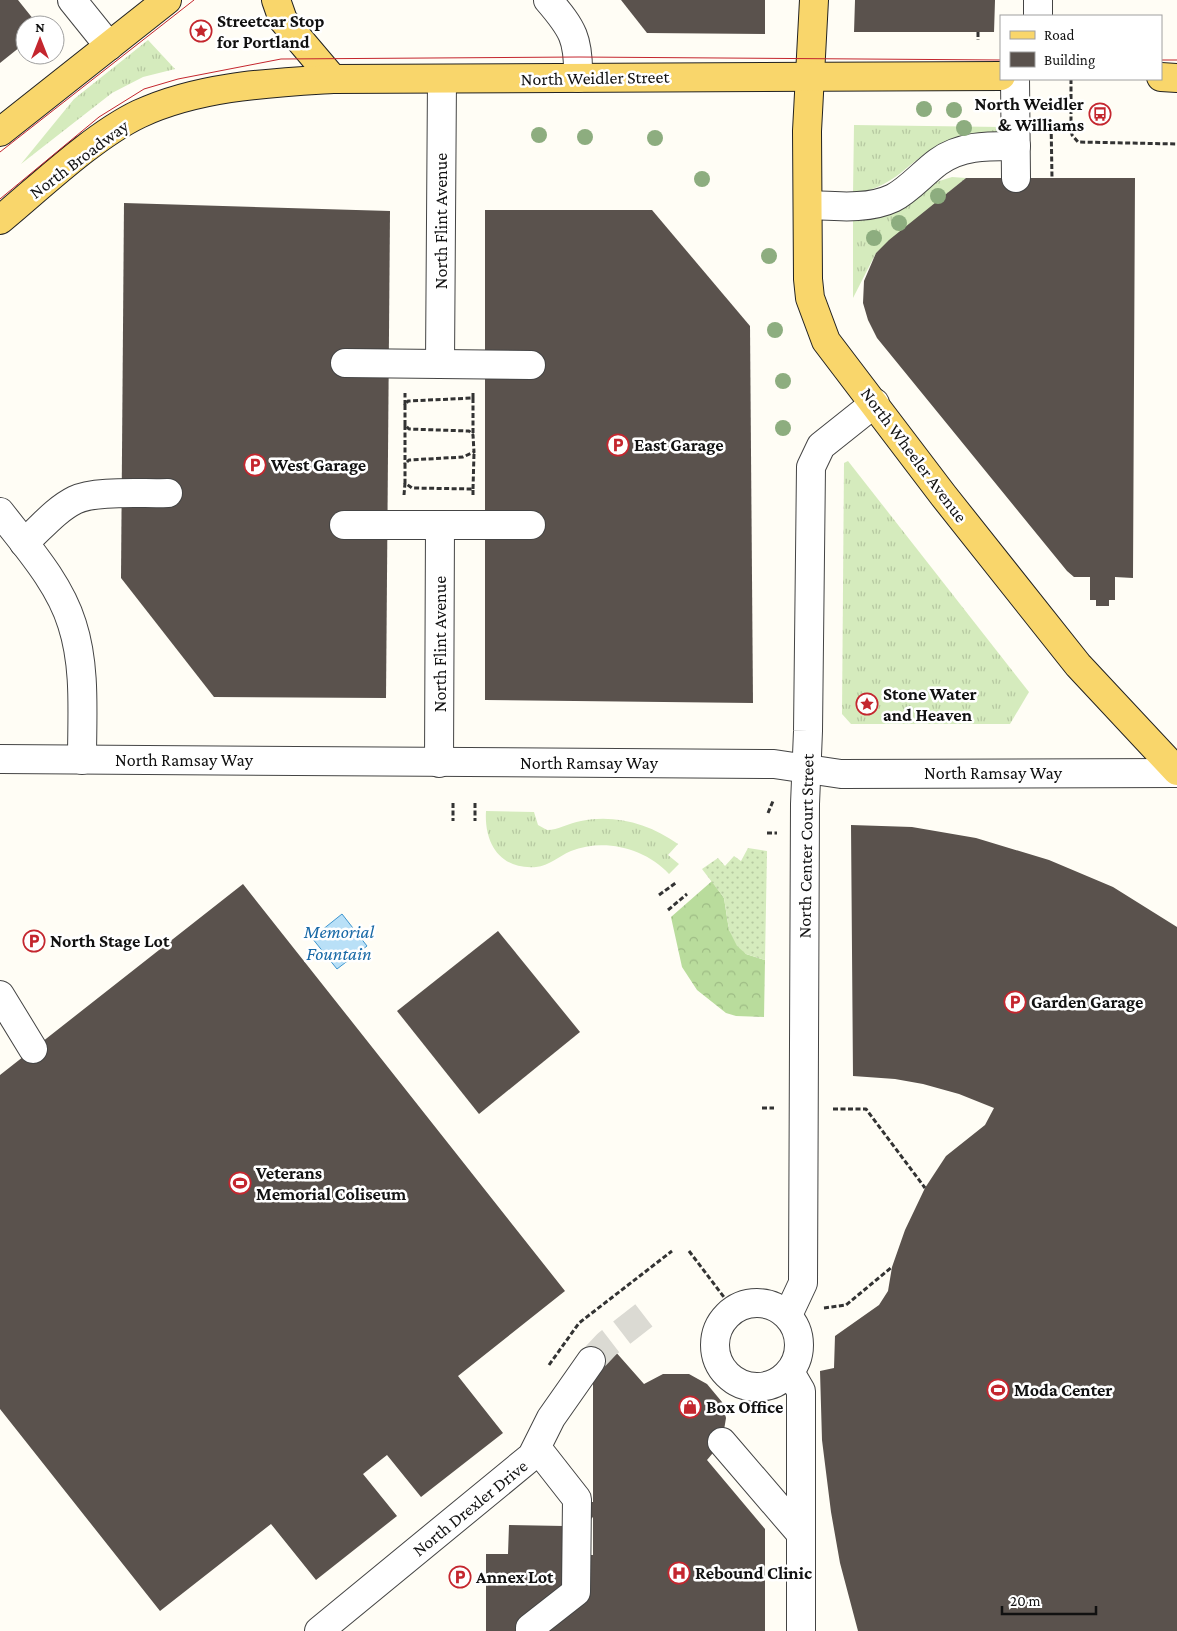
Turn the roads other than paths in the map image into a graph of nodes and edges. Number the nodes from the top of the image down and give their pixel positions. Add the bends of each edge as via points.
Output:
1 (72, 0) edge
2 (167, 0) edge
3 (276, 0) edge
4 (548, 0) edge
5 (814, 0) edge
6 (1038, 0) edge
7 (1038, 15) edge
8 (109, 46) junction
9 (812, 76) junction
10 (1000, 76) edge
11 (1162, 77) edge
12 (578, 78) junction
13 (1177, 78) edge
14 (333, 79) junction
15 (442, 79) junction
16 (1015, 80) edge
17 (191, 97) joint
18 (0, 132) edge
19 (1016, 146) junction
20 (1016, 178) dead end
21 (808, 205) junction
22 (0, 220) edge
23 (345, 363) dead end
24 (440, 364) junction
25 (531, 365) dead end
26 (875, 403) junction
27 (168, 493) dead end
28 (2, 519) edge
29 (531, 524) dead end
30 (344, 525) dead end
31 (440, 525) junction
32 (24, 543) junction
33 (0, 759) edge
34 (82, 760) junction
35 (439, 762) junction
36 (807, 768) junction
37 (1177, 772) edge
38 (0, 995) edge
39 (33, 1049) dead end
40 (788, 1315) junction
41 (592, 1360) tunnel mouth
42 (790, 1372) junction
43 (722, 1442) dead end
44 (537, 1448) junction
45 (801, 1534) junction
46 (319, 1631) edge
47 (530, 1631) edge
48 (801, 1631) edge

1 - 8 street
2 - 8 main road
3 - 14 main road via 283,20
4 - 12 street via 575,38 579,57
5 - 9 main road, North Wheeler Avenue
6 - 7 street
8 - 18 main road
9 - 10 main road, North Weidler Street
9 - 12 main road, North Weidler Street
9 - 21 main road, North Wheeler Avenue via 807,131
11 - 13 main road
12 - 15 main road, North Weidler Street
14 - 15 main road, North Weidler Street
14 - 17 main road, North Weidler Street via 258,84
15 - 24 street, North Flint Avenue
16 - 19 street
17 - 22 main road, North Broadway via 154,108 122,123
19 - 20 street
19 - 21 street via 985,146 954,153 893,198 860,205
21 - 26 main road, North Wheeler Avenue via 808,279 816,318 826,341
23 - 24 street
24 - 25 street
26 - 36 street, North Center Court Street via 821,446 811,467
26 - 37 main road, North Wheeler Avenue via 943,495 1078,665
27 - 32 street via 76,499
28 - 32 street
29 - 31 street
30 - 31 street
31 - 35 street, North Flint Avenue
32 - 34 street via 64,602 72,623 82,682
33 - 34 street, North Ramsay Way
34 - 35 street, North Ramsay Way
35 - 36 street, North Ramsay Way via 774,764
36 - 37 street, North Ramsay Way via 841,774
36 - 40 street, North Center Court Street via 803,1282
38 - 39 street
40 - 42 street via 800,1338 797,1362
40 - 42 street via 771,1304 757,1302 733,1309 716,1335 715,1350 726,1374 752,1387 773,1384
41 - 44 street, North Drexler Drive via 551,1418
42 - 45 street via 801,1391
43 - 45 street
44 - 46 street, North Drexler Drive via 523,1465
44 - 47 street via 577,1499 576,1592
45 - 48 street

